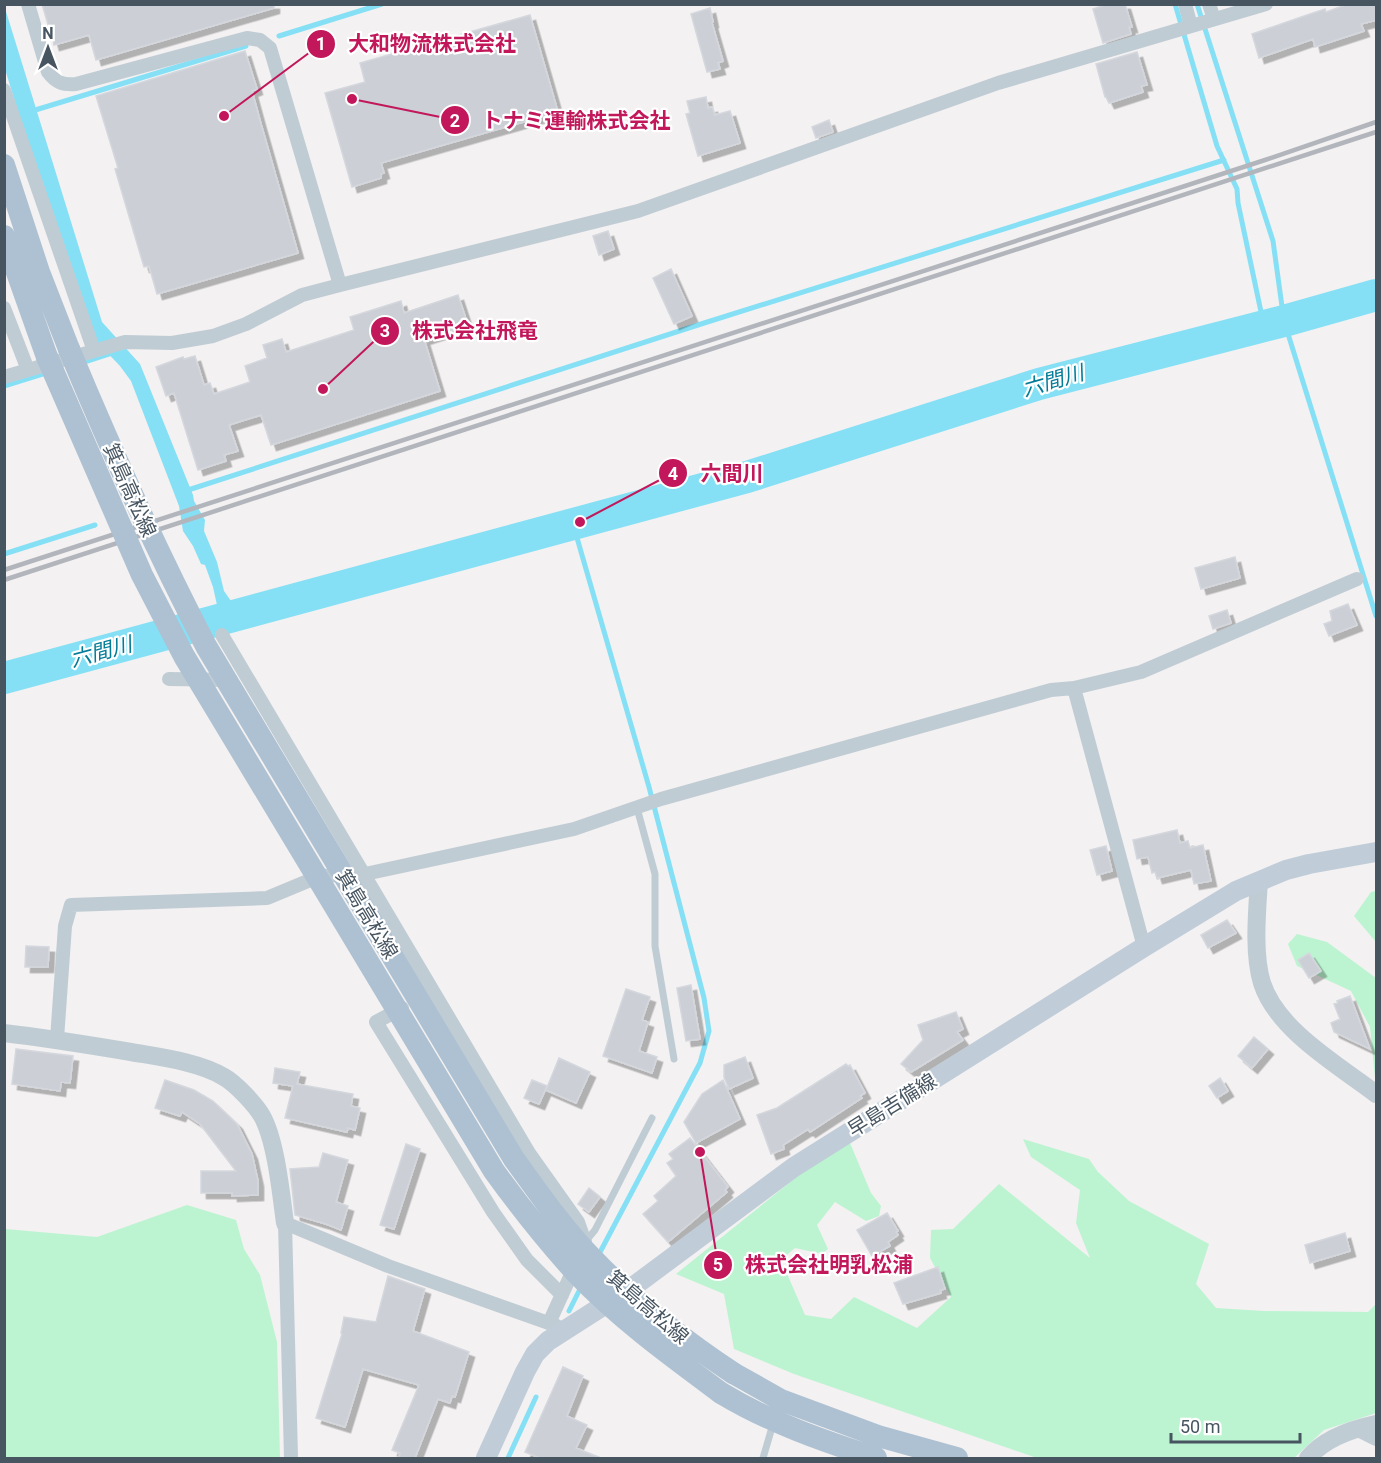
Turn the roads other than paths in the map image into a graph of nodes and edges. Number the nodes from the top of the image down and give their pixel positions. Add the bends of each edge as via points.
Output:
1 (28, 4) edge
2 (1185, 4) edge
3 (1209, 4) edge
4 (1266, 4) edge
5 (1195, 25) junction
6 (4, 90) edge
7 (4, 165) edge
8 (4, 236) edge
9 (340, 285) junction
10 (4, 309) edge
11 (98, 350) junction
12 (28, 370) junction
13 (4, 377) edge
14 (1357, 579) dead end
15 (222, 635) dead end
16 (169, 679) dead end
17 (248, 680) junction
18 (1074, 688) junction
19 (649, 803) junction
20 (1377, 852) edge
21 (365, 873) junction
22 (1259, 881) junction
23 (1144, 947) junction
24 (433, 990) junction
25 (4, 1033) edge
26 (57, 1039) junction
27 (674, 1059) dead end
28 (1377, 1094) edge
29 (652, 1118) dead end
30 (285, 1223) junction
31 (585, 1242) junction
32 (562, 1295) junction
33 (557, 1326) junction
34 (774, 1420) junction
35 (1377, 1424) edge
36 (1356, 1429) junction
37 (1377, 1440) edge
38 (291, 1458) edge
39 (486, 1458) edge
40 (763, 1458) edge
41 (876, 1458) edge
42 (957, 1458) edge
43 (1308, 1458) edge

1 - 9 street via 48,72 63,85 247,38 260,40 270,48
2 - 5 street
3 - 5 street
4 - 5 street
5 - 9 street via 998,83 638,211
6 - 11 street
7 - 42 main road, 箕島高松線, bridge via 69,349 164,565 206,646 514,1159 591,1257 681,1338 782,1400 878,1436
8 - 34 main road, 箕島高松線, bridge via 47,357 142,575 183,656 494,1171 537,1229 625,1319 722,1393
9 - 11 street via 303,296 213,336 172,343 125,342
10 - 12 street
11 - 12 street
12 - 13 street
14 - 18 street via 1141,672
15 - 17 street
16 - 17 street
17 - 21 street
18 - 19 street via 1051,690
18 - 23 street
19 - 21 street via 574,830
19 - 27 lane via 655,874 655,946
20 - 22 main road, 早島吉備線 via 1309,864
21 - 24 street
21 - 26 street via 320,876 267,898 71,905 65,926
22 - 23 main road, 早島吉備線
22 - 28 street via 1258,962 1270,1002 1288,1025
23 - 33 main road, 早島吉備線 via 794,1167 634,1286
24 - 31 street via 529,1153 578,1222
24 - 32 street via 376,1022 493,1212 527,1260
25 - 26 street
26 - 30 street via 188,1063 225,1077 262,1116 273,1149
29 - 31 lane via 595,1230
30 - 33 street via 388,1266
30 - 38 street
31 - 32 street
32 - 33 street
33 - 39 main road, 早島吉備線 via 525,1372
34 - 40 lane
34 - 41 main road, 箕島高松線
35 - 36 street
36 - 37 street
36 - 43 street via 1331,1440

